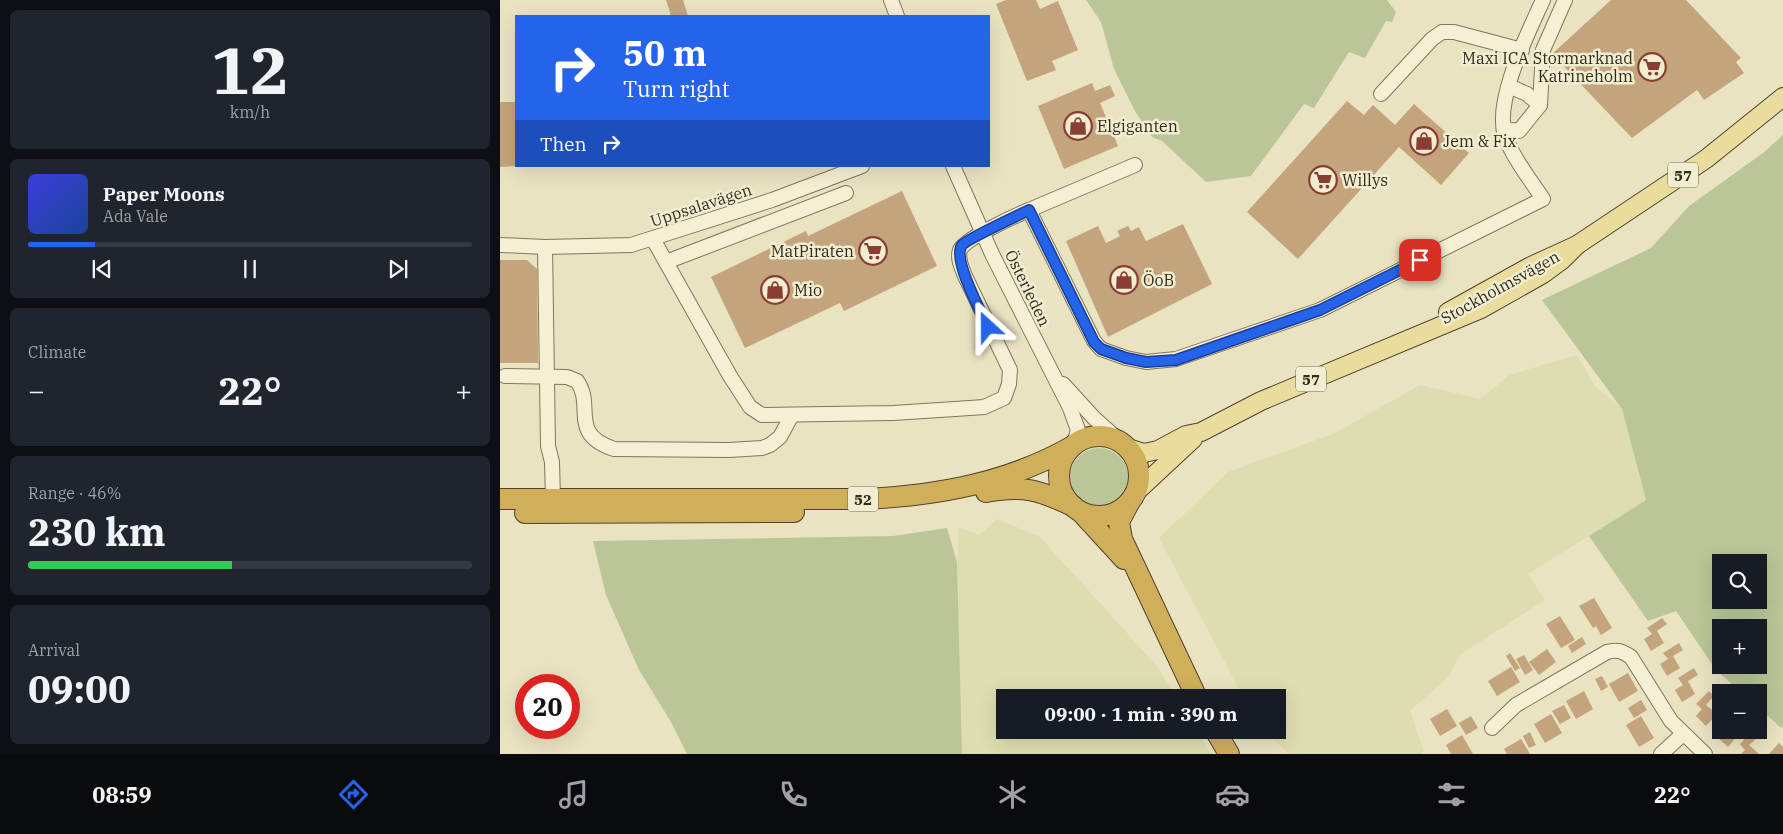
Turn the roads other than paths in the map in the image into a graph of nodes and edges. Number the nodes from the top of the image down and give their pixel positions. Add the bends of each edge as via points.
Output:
1 (891, 0) edge
2 (1543, 0) edge
3 (1565, 0) edge
4 (897, 15) edge
5 (1522, 50) junction
6 (1510, 86) junction
7 (1381, 94) dead end
8 (1783, 97) edge
9 (1540, 105) junction
10 (1505, 133) junction
11 (1135, 164) dead end
12 (859, 167) edge
13 (953, 167) edge
14 (846, 193) dead end
15 (772, 200) junction
16 (1029, 210) junction
17 (778, 219) junction
18 (693, 226) junction
19 (983, 234) junction
20 (653, 239) junction
21 (500, 245) edge
22 (545, 247) junction
23 (701, 249) junction
24 (666, 262) junction
25 (1049, 368) junction
26 (505, 376) dead end
27 (546, 378) junction
28 (792, 415) junction
29 (1201, 432) junction
30 (1073, 446) junction
31 (1125, 446) junction
32 (1133, 496) junction
33 (500, 500) edge
34 (553, 506) junction
35 (1077, 509) junction
36 (500, 513) edge
37 (1139, 576) junction
38 (1193, 689) edge
39 (1492, 728) dead end
40 (1683, 734) junction
41 (1220, 739) edge
42 (1229, 754) edge
43 (1661, 754) edge
44 (1706, 754) edge

1 - 4 street
2 - 5 street
3 - 9 street via 1543,50
5 - 6 street
5 - 7 street via 1454,32 1442,32
6 - 9 street
6 - 10 street via 1504,109
8 - 29 main road, Stockholmsvägen / 57 via 1706,159 1577,245 1449,311 1424,332 1261,401
9 - 10 street via 1519,131
10 - 16 street via 1543,199 1320,310 1176,360 1146,362 1126,358 1101,349 1094,342
11 - 16 street
12 - 15 street, Uppsalavägen
13 - 19 street, Österleden
14 - 17 street
15 - 17 street
15 - 18 street, Uppsalavägen
16 - 19 street
17 - 23 street
18 - 20 street, Uppsalavägen
18 - 23 street
19 - 25 street, Österleden
19 - 28 street via 967,240 959,260 1010,370 1010,384 1004,398 992,405 965,408
20 - 22 street, Uppsalavägen via 631,245
20 - 24 street
21 - 22 street, Uppsalavägen
22 - 27 street
23 - 24 street
24 - 28 street via 704,333 750,407 762,415
25 - 30 street, Österleden via 1076,422
25 - 31 street, Österleden via 1094,418
26 - 27 street
27 - 28 street via 566,377 577,381 582,390 587,427 599,443 614,449 762,448 780,437
27 - 34 street
29 - 31 main road, Stockholmsvägen / 57 via 1186,435 1151,452
29 - 32 main road, Stockholmsvägen / 57
30 - 31 highway, 52 via 1084,439 1100,436 1115,439
30 - 34 highway, 52 via 1041,463 990,481 909,496
30 - 35 highway, 52 via 1060,464 1059,478 1062,492
31 - 32 highway, 52 via 1138,468 1138,486
32 - 35 highway, 52 via 1126,506 1112,514 1096,516
32 - 37 highway, 52 via 1122,514 1119,529
33 - 34 highway, 52
34 - 35 highway, 52 via 842,511 1014,489 1041,491
34 - 36 highway, 52
35 - 37 highway, 52
37 - 38 highway, 52
39 - 40 street via 1516,705 1615,650 1630,657 1671,721
40 - 43 street
40 - 44 street
41 - 42 highway

